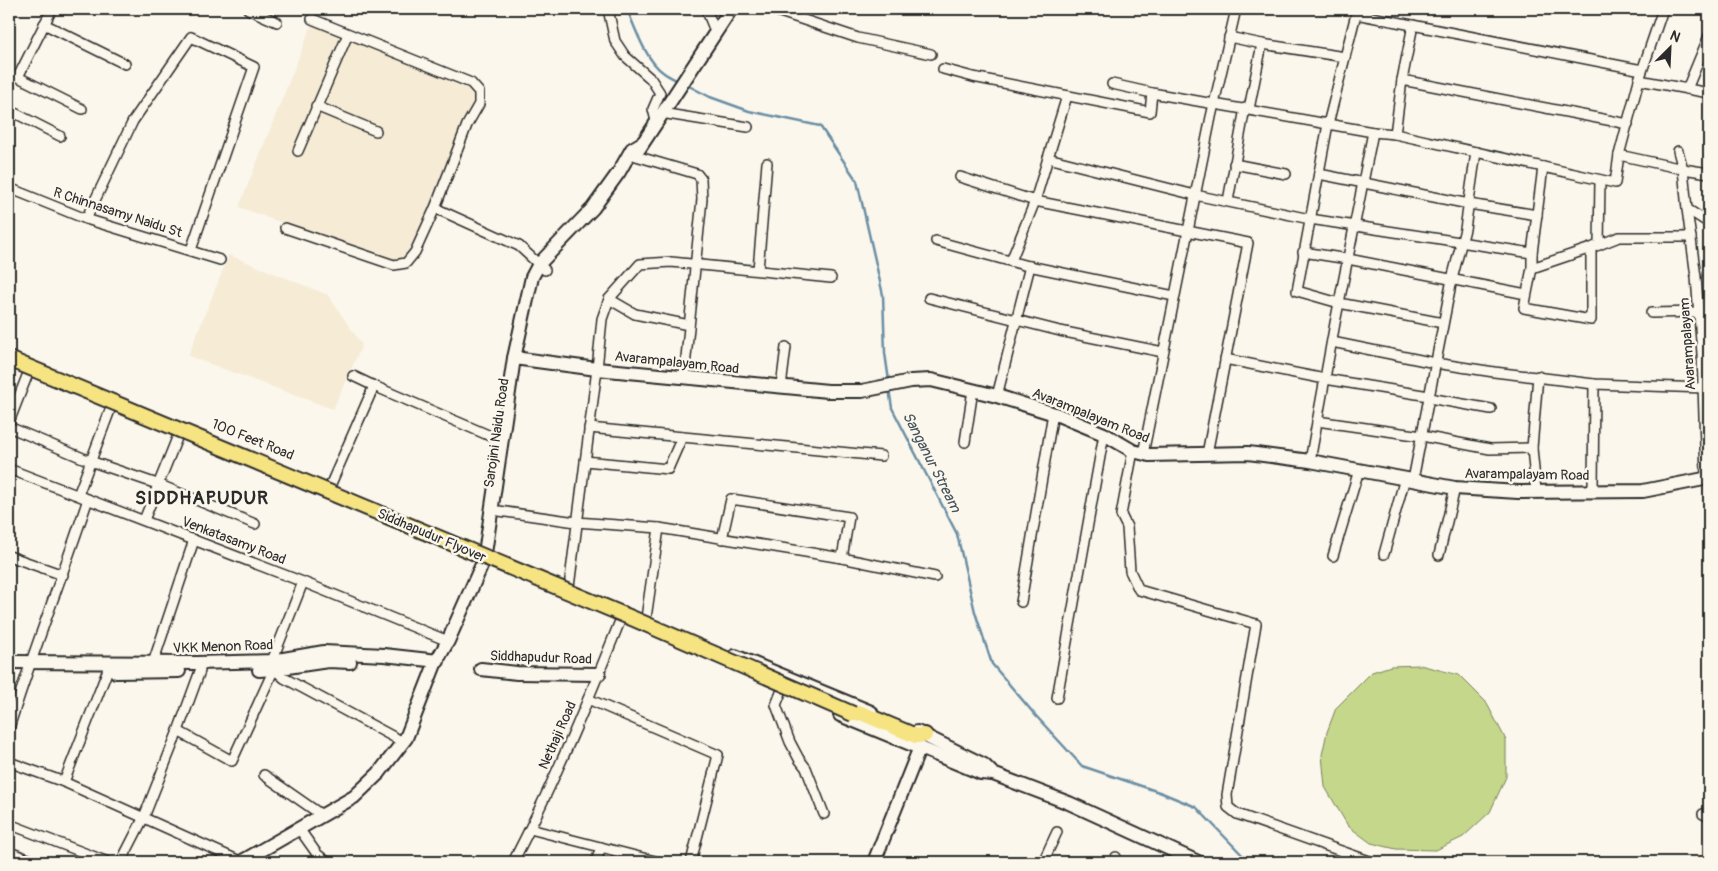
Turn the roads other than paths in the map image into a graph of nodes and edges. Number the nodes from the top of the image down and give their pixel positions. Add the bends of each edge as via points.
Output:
1 (52, 9) edge
2 (248, 9) edge
3 (608, 9) edge
4 (706, 9) edge
5 (731, 9) edge
6 (771, 9) edge
7 (1236, 9) edge
8 (1663, 9) edge
9 (1357, 12) edge
10 (312, 19) dead end
11 (277, 22) dead end
12 (44, 24) junction
13 (1413, 25) junction
14 (715, 31) junction
15 (348, 34) junction
16 (1709, 36) edge
17 (1229, 37) junction
18 (1262, 44) junction
19 (931, 54) dead end
20 (1345, 57) junction
21 (125, 64) dead end
22 (943, 69) dead end
23 (1642, 70) junction
24 (1402, 80) junction
25 (1639, 80) junction
26 (1112, 84) dead end
27 (1687, 89) junction
28 (1152, 93) junction
29 (1709, 93) edge
30 (1067, 96) junction
31 (1214, 103) junction
32 (316, 106) junction
33 (82, 109) dead end
34 (1247, 109) junction
35 (9, 110) edge
36 (661, 114) junction
37 (1328, 124) junction
38 (1628, 124) junction
39 (748, 127) dead end
40 (376, 131) dead end
41 (1373, 132) junction
42 (1395, 134) junction
43 (60, 136) dead end
44 (642, 142) junction
45 (1678, 150) dead end
46 (298, 151) dead end
47 (1476, 152) junction
48 (1620, 155) junction
49 (636, 156) junction
50 (1048, 158) junction
51 (767, 162) dead end
52 (1234, 164) junction
53 (1543, 167) junction
54 (1683, 170) junction
55 (1709, 173) edge
56 (1286, 174) dead end
57 (1319, 174) junction
58 (960, 178) dead end
59 (1600, 180) junction
60 (1363, 183) junction
61 (9, 188) edge
62 (1195, 195) junction
63 (1035, 201) junction
64 (1228, 201) junction
65 (1469, 204) junction
66 (435, 208) junction
67 (1687, 209) junction
68 (1537, 215) junction
69 (86, 219) junction
70 (1310, 219) junction
71 (1709, 223) edge
72 (1354, 226) junction
73 (286, 228) dead end
74 (1188, 232) junction
75 (1691, 237) junction
76 (936, 241) dead end
77 (1462, 242) junction
78 (1595, 247) junction
79 (191, 250) junction
80 (1304, 252) junction
81 (1532, 253) junction
82 (1348, 259) junction
83 (220, 260) dead end
84 (1011, 262) junction
85 (696, 264) junction
86 (1030, 266) junction
87 (542, 267) junction
88 (1532, 268) junction
89 (758, 270) junction
90 (831, 278) dead end
91 (1452, 279) junction
92 (1526, 294) junction
93 (1174, 296) junction
94 (929, 298) dead end
95 (609, 299) junction
96 (1339, 303) junction
97 (1699, 312) junction
98 (1651, 314) dead end
99 (1016, 321) junction
100 (1443, 323) junction
101 (689, 325) junction
102 (1332, 342) junction
103 (786, 347) dead end
104 (1163, 352) junction
105 (9, 354) edge
106 (518, 358) junction
107 (9, 359) edge
108 (1226, 359) junction
109 (9, 363) edge
110 (1435, 364) junction
111 (597, 369) junction
112 (28, 371) junction
113 (353, 376) dead end
114 (1538, 376) junction
115 (684, 377) junction
116 (1325, 379) junction
117 (1594, 384) junction
118 (374, 386) junction
119 (782, 387) junction
120 (1704, 388) junction
121 (973, 390) junction
122 (998, 396) junction
123 (1429, 397) junction
124 (112, 405) junction
125 (1491, 409) dead end
126 (1053, 414) junction
127 (1317, 421) junction
128 (9, 422) edge
129 (9, 427) edge
130 (589, 428) junction
131 (179, 433) junction
132 (1104, 434) junction
133 (1422, 436) junction
134 (682, 437) junction
135 (502, 441) junction
136 (965, 442) dead end
137 (1532, 448) junction
138 (1138, 452) junction
139 (1207, 454) junction
140 (881, 456) dead end
141 (1310, 460) junction
142 (90, 461) junction
143 (584, 461) junction
144 (9, 469) edge
145 (1359, 470) junction
146 (1708, 478) edge
147 (1409, 479) junction
148 (160, 484) junction
149 (330, 486) junction
150 (1455, 488) junction
151 (1594, 490) junction
152 (1536, 491) junction
153 (78, 495) junction
154 (88, 499) junction
155 (499, 511) junction
156 (144, 520) junction
157 (576, 522) junction
158 (255, 524) dead end
159 (659, 528) junction
160 (722, 538) junction
161 (194, 540) junction
162 (1384, 554) dead end
163 (1439, 555) dead end
164 (9, 556) edge
165 (488, 556) junction
166 (1333, 556) dead end
167 (842, 558) junction
168 (63, 575) junction
169 (935, 577) dead end
170 (303, 582) junction
171 (569, 587) junction
172 (1021, 602) dead end
173 (623, 613) junction
174 (646, 618) junction
175 (448, 641) junction
176 (9, 662) edge
177 (153, 663) junction
178 (437, 663) junction
179 (273, 665) junction
180 (28, 667) junction
181 (107, 668) junction
182 (481, 669) dead end
183 (9, 671) edge
184 (200, 671) junction
185 (599, 674) junction
186 (782, 690) junction
187 (1057, 698) dead end
188 (588, 699) junction
189 (882, 725) junction
190 (9, 728) edge
191 (178, 731) junction
192 (900, 740) junction
193 (922, 741) junction
194 (403, 742) junction
195 (9, 762) edge
196 (264, 775) dead end
197 (64, 782) junction
198 (824, 814) dead end
199 (323, 816) junction
200 (144, 817) junction
201 (9, 824) edge
202 (530, 829) junction
203 (300, 830) junction
204 (1057, 832) dead end
205 (601, 847) junction
206 (9, 852) edge
207 (315, 858) edge
208 (125, 861) edge
209 (36, 862) edge
210 (108, 862) edge
211 (242, 862) edge
212 (327, 862) edge
213 (513, 862) edge
214 (596, 862) edge
215 (659, 862) edge
216 (691, 862) edge
217 (874, 862) edge
218 (1044, 862) edge
219 (1198, 862) edge
220 (1372, 862) edge

1 - 12 street
2 - 11 street
3 - 36 street via 615,41 660,93 653,110
4 - 14 street
5 - 14 street
6 - 19 street via 858,38
7 - 17 street
8 - 23 street
9 - 13 street
9 - 20 street
10 - 15 street
12 - 21 street
12 - 33 street via 18,77
13 - 23 street
13 - 24 street
14 - 36 street
15 - 32 street
15 - 66 street via 471,83 479,92 479,104 467,125
16 - 27 street
17 - 18 street
17 - 31 street
18 - 20 street
18 - 34 street
20 - 37 street
22 - 30 street
23 - 25 street
24 - 38 street
24 - 42 street
25 - 27 street
25 - 38 street
26 - 28 street
27 - 29 street
28 - 30 street via 1150,112
28 - 31 street
30 - 50 street
31 - 34 street
31 - 62 street
32 - 40 street
32 - 46 street
34 - 37 street
34 - 52 street
35 - 43 street
36 - 39 street
36 - 44 street
37 - 41 street
37 - 57 street
38 - 48 street
41 - 42 street
41 - 60 street
42 - 47 street
44 - 49 street
44 - 87 street via 632,150 582,221
45 - 54 street, Avarampalayam
47 - 53 street
47 - 65 street
48 - 54 street
48 - 59 street via 1615,183
49 - 85 street via 697,174 700,179 702,199
49 - 87 street via 599,212
50 - 62 street
50 - 63 street
51 - 89 street
52 - 56 street
52 - 64 street
53 - 59 street
53 - 68 street
54 - 55 street
54 - 67 street, Avarampalayam
57 - 60 street
57 - 70 street
58 - 63 street
59 - 78 street
60 - 65 street
60 - 72 street
61 - 69 street, R Chinnasamy Naidu St
62 - 64 street
62 - 74 street
63 - 74 street
63 - 84 street
64 - 70 street
65 - 68 street
65 - 77 street
66 - 73 street via 414,252 406,263 394,265
66 - 87 street via 519,246
67 - 71 street
67 - 75 street, Avarampalayam
68 - 81 street
69 - 79 street, R Chinnasamy Naidu St
69 - 79 street via 133,121 191,38 254,67
70 - 72 street
70 - 80 street
72 - 77 street
72 - 82 street
74 - 93 street
74 - 108 street via 1248,243
75 - 78 street via 1619,237
75 - 97 street, Avarampalayam
76 - 84 street
77 - 81 street
77 - 91 street
78 - 88 street
78 - 92 street via 1590,320 1524,308
79 - 83 street, R Chinnasamy Naidu St
80 - 82 street
80 - 96 street via 1297,291
81 - 88 street
82 - 91 street
82 - 96 street
84 - 86 street
85 - 89 street
85 - 95 street via 640,264
85 - 101 street
86 - 93 street
86 - 99 street
87 - 106 street
88 - 92 street
89 - 90 street
91 - 92 street
91 - 100 street
93 - 104 street
94 - 99 street
95 - 101 street via 634,314
95 - 111 street via 602,319
96 - 100 street
96 - 102 street
97 - 98 street
97 - 120 street, Avarampalayam
99 - 104 street
99 - 122 street
100 - 110 street
101 - 115 street
102 - 110 street
102 - 116 street
103 - 119 street
104 - 138 street
105 - 149 street, 100 Feet Road
106 - 111 street, Avarampalayam Road
106 - 135 street
106 - 155 street, Sarojini Naidu Road
107 - 189 main road, Siddhapudur Flyover, bridge via 634,618
108 - 116 street
108 - 139 street
109 - 112 street
110 - 114 street
110 - 123 street
111 - 115 street, Avarampalayam Road
111 - 130 street
112 - 124 street
112 - 128 street
113 - 118 street
114 - 117 street
114 - 137 street
115 - 119 street, Avarampalayam Road
116 - 123 street
116 - 127 street
117 - 120 street
117 - 151 street
118 - 135 street
118 - 149 street
119 - 121 street, Avarampalayam Road via 862,391 930,380
120 - 146 street, Avarampalayam
121 - 122 street, Avarampalayam Road
121 - 136 street
122 - 126 street, Avarampalayam Road
123 - 125 street
123 - 133 street
124 - 131 street
124 - 142 street
126 - 132 street, Avarampalayam Road
126 - 172 street
127 - 133 street
127 - 141 street
129 - 142 street
130 - 134 street
130 - 143 street
131 - 148 street
131 - 165 street
132 - 138 street, Avarampalayam Road
132 - 187 street
133 - 137 street via 1490,449
133 - 147 street
134 - 140 street
134 - 143 street via 668,469
135 - 165 street
137 - 152 street
138 - 139 street, Avarampalayam Road
138 - 220 street via 1121,515 1127,527 1130,571 1140,590 1256,624 1227,795 1228,807 1237,814
139 - 141 street, Avarampalayam Road via 1248,452
141 - 145 street, Avarampalayam Road
142 - 148 street
142 - 153 street
143 - 157 street
144 - 153 street, Venkatasamy Road
145 - 147 street, Avarampalayam Road
145 - 166 street
146 - 151 street, Avarampalayam Road via 1643,491
147 - 150 street, Avarampalayam Road
147 - 162 street
148 - 156 street
148 - 158 street
149 - 165 street, 100 Feet Road
150 - 152 street, Avarampalayam Road
150 - 163 street
151 - 152 street, Avarampalayam Road
153 - 154 street, Venkatasamy Road
154 - 156 street, Venkatasamy Road
154 - 168 street
155 - 157 street
155 - 165 street, Sarojini Naidu Road
156 - 161 street, Venkatasamy Road
157 - 159 street
157 - 171 street
159 - 160 street
159 - 174 street
160 - 167 street
160 - 167 street via 730,499 839,516 849,518
161 - 170 street, Venkatasamy Road
161 - 177 street
164 - 168 street
165 - 171 street
165 - 173 street
165 - 175 street
167 - 169 street
168 - 180 street
170 - 175 street, Venkatasamy Road
170 - 179 street
171 - 173 street
173 - 174 street
173 - 185 street, Nethaji Road
173 - 186 street
174 - 193 street
175 - 178 street
176 - 180 street, VKK Menon Road
177 - 179 street, VKK Menon Road
177 - 181 street, VKK Menon Road
178 - 179 street, VKK Menon Road via 384,655 324,652
178 - 194 street
179 - 184 street, VKK Menon Road
179 - 191 street via 232,761
179 - 194 street via 284,678
180 - 181 street, VKK Menon Road
180 - 183 street, VKK Menon Road
180 - 190 street
181 - 184 street, VKK Menon Road
181 - 197 street
182 - 185 street, Siddhapudur Road via 517,674
184 - 191 street
185 - 188 street, Nethaji Road
186 - 192 street
186 - 198 street via 776,705
188 - 202 street, Nethaji Road
188 - 216 street via 718,755
189 - 192 main road, Siddhapudur Flyover
189 - 193 main road, Siddhapudur Flyover
191 - 200 street
192 - 193 street
193 - 217 street
193 - 219 street via 984,764 993,774 1069,803
194 - 199 street via 379,773 354,797
195 - 197 street
196 - 199 street
197 - 200 street
199 - 203 street
200 - 208 street
200 - 211 street
201 - 210 street
202 - 205 street
202 - 213 street, Nethaji Road
203 - 207 street
203 - 211 street
204 - 218 street
205 - 214 street
205 - 215 street
206 - 209 street
207 - 212 street

